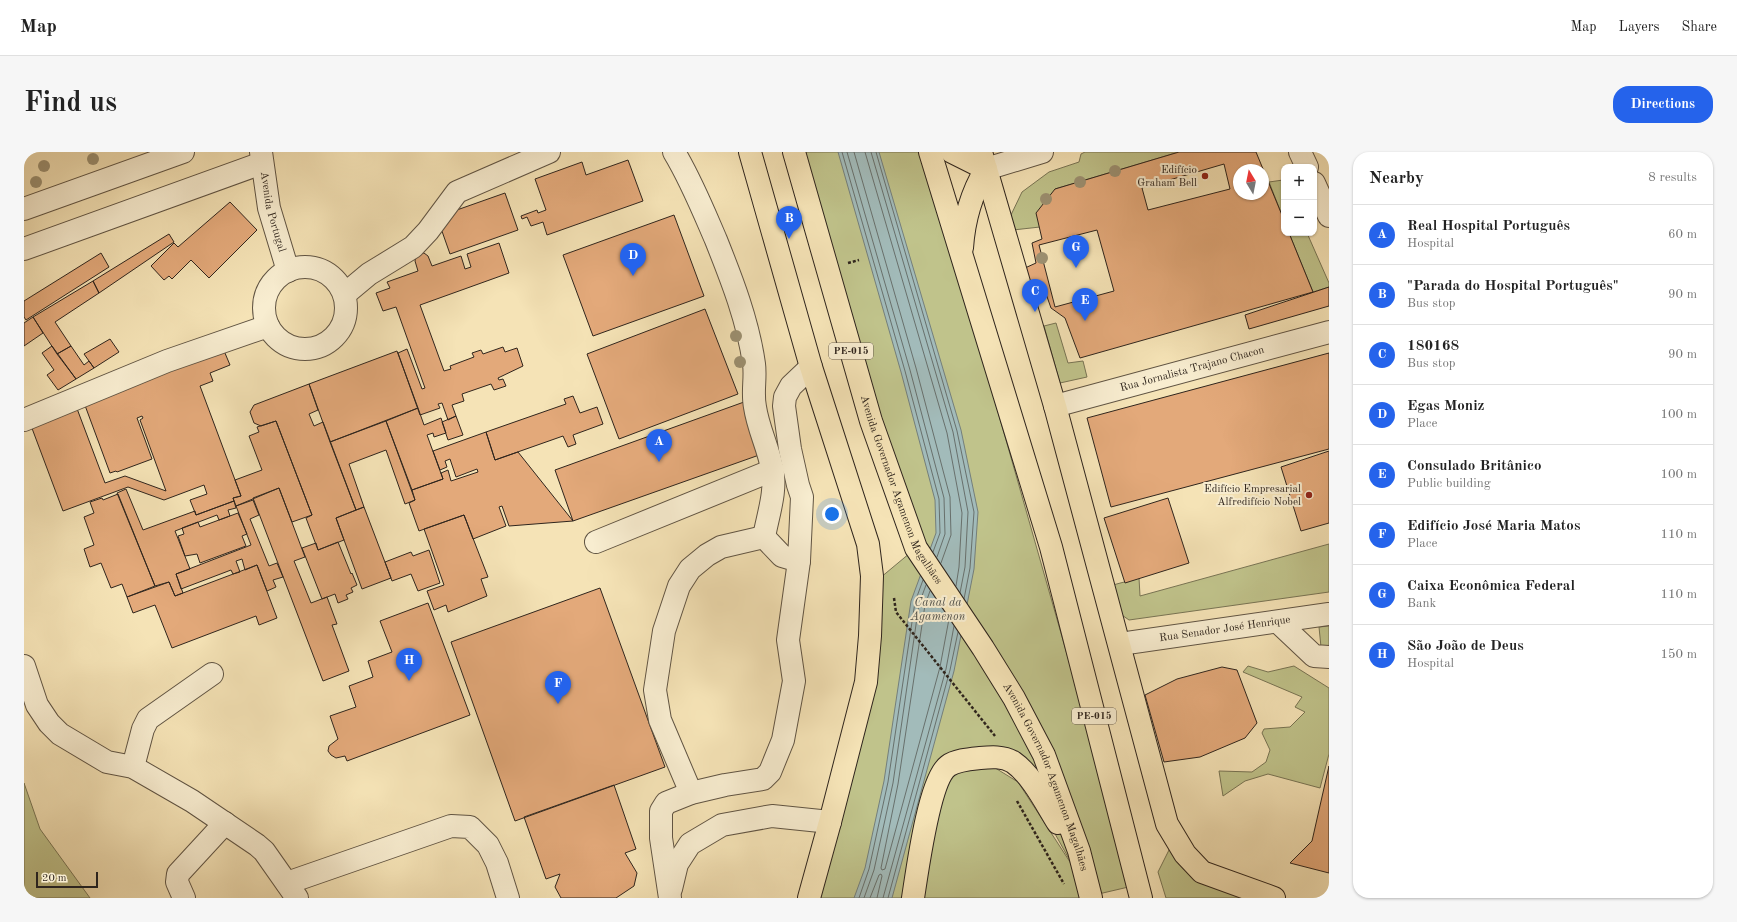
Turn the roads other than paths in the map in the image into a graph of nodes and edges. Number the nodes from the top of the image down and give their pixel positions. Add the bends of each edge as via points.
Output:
1 (184, 152) edge
2 (549, 152) edge
3 (674, 152) edge
4 (750, 152) edge
5 (794, 152) edge
6 (930, 152) edge
7 (952, 152) edge
8 (1042, 152) edge
9 (1300, 152) edge
10 (261, 158) edge
11 (984, 160) edge
12 (1305, 164) edge
13 (1317, 190) edge
14 (24, 209) edge
15 (1329, 216) edge
16 (24, 249) edge
17 (962, 257) junction
18 (288, 270) junction
19 (345, 294) junction
20 (268, 326) junction
21 (1329, 332) edge
22 (811, 367) junction
23 (1055, 406) junction
24 (24, 420) edge
25 (773, 470) junction
26 (773, 495) junction
27 (802, 497) junction
28 (764, 537) junction
29 (596, 542) dead end
30 (799, 561) junction
31 (1329, 614) edge
32 (1278, 622) junction
33 (1120, 644) junction
34 (1329, 657) edge
35 (24, 666) edge
36 (212, 674) dead end
37 (133, 767) junction
38 (691, 793) junction
39 (830, 822) junction
40 (225, 823) junction
41 (1082, 862) junction
42 (1139, 891) edge
43 (289, 892) edge
44 (670, 897) edge
45 (1090, 897) edge
46 (184, 898) edge
47 (508, 898) edge
48 (809, 898) edge
49 (913, 898) edge
50 (1274, 898) edge

1 - 14 street
2 - 19 street via 457,192 413,247 369,274
3 - 25 street via 687,173 708,222 747,324 755,366 755,409
4 - 22 main road
5 - 41 main road, Avenida Governador Agamenon Magalhães / PE-015 via 871,421 916,548 1014,698 1044,755
6 - 17 main road, PE-015
7 - 11 main road
8 - 11 street
9 - 12 street
10 - 16 street
10 - 18 street, Avenida Portugal via 268,208
11 - 17 main road via 965,221
11 - 23 main road
13 - 15 street
17 - 42 main road, PE-015 via 1051,547
18 - 19 street via 304,267 324,271 337,280
18 - 20 street via 280,275 265,298 264,312
19 - 20 street via 347,308 344,321 338,334 327,343 301,349 287,345 276,337
20 - 24 street via 167,362
21 - 23 street, Rua Jornalista Trajano Chacon
22 - 27 street via 791,386 785,397 784,406 790,449
22 - 39 main road via 868,544 872,576 866,682
23 - 33 main road
25 - 26 street
25 - 29 street
26 - 27 street via 790,499
26 - 28 street
27 - 30 street
28 - 30 street via 782,556
28 - 38 street via 721,547 690,569 679,586 664,630 656,690 660,720
30 - 38 street via 788,640 794,681 783,740 770,772 763,779
31 - 32 street, Rua Senador José Henrique
32 - 33 street, Rua Senador José Henrique
32 - 34 street via 1314,656
33 - 50 main road via 1167,824 1185,854 1202,872
35 - 37 street via 37,705 60,734 107,762
36 - 37 street via 148,720 143,729
37 - 40 street
38 - 44 street via 671,800 661,811 661,838
39 - 44 street via 772,816 722,825 690,844 677,864
39 - 48 main road
40 - 43 street via 264,851
40 - 46 street via 178,874 177,882
41 - 45 main road, Avenida Governador Agamenon Magalhães / PE-015
41 - 49 main road via 1038,790 1013,762 992,757 966,760 947,767 938,783 930,804
43 - 47 street via 451,826 470,827 488,845

